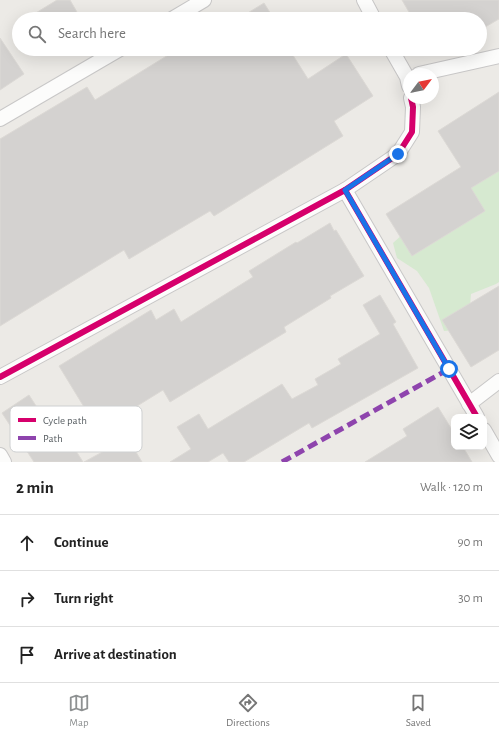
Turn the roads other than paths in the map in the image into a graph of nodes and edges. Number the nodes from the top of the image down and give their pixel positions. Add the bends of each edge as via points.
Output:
1 (204, 0) edge
2 (364, 0) edge
3 (184, 12) edge
4 (370, 12) edge
5 (108, 56) edge
6 (396, 56) edge
7 (499, 56) edge
8 (404, 68) edge
9 (439, 71) edge
10 (412, 104) edge
11 (0, 119) edge
12 (345, 190) junction
13 (0, 377) edge
14 (499, 381) edge
15 (469, 404) junction
16 (475, 414) edge
17 (487, 435) edge
18 (0, 455) edge
19 (499, 456) edge
20 (4, 462) edge

1 - 3 street
2 - 4 street
5 - 11 street
6 - 8 street
7 - 9 street
10 - 12 street via 412,132 398,154
12 - 13 street
12 - 15 street
14 - 15 street
15 - 16 street
17 - 19 street
18 - 20 street

